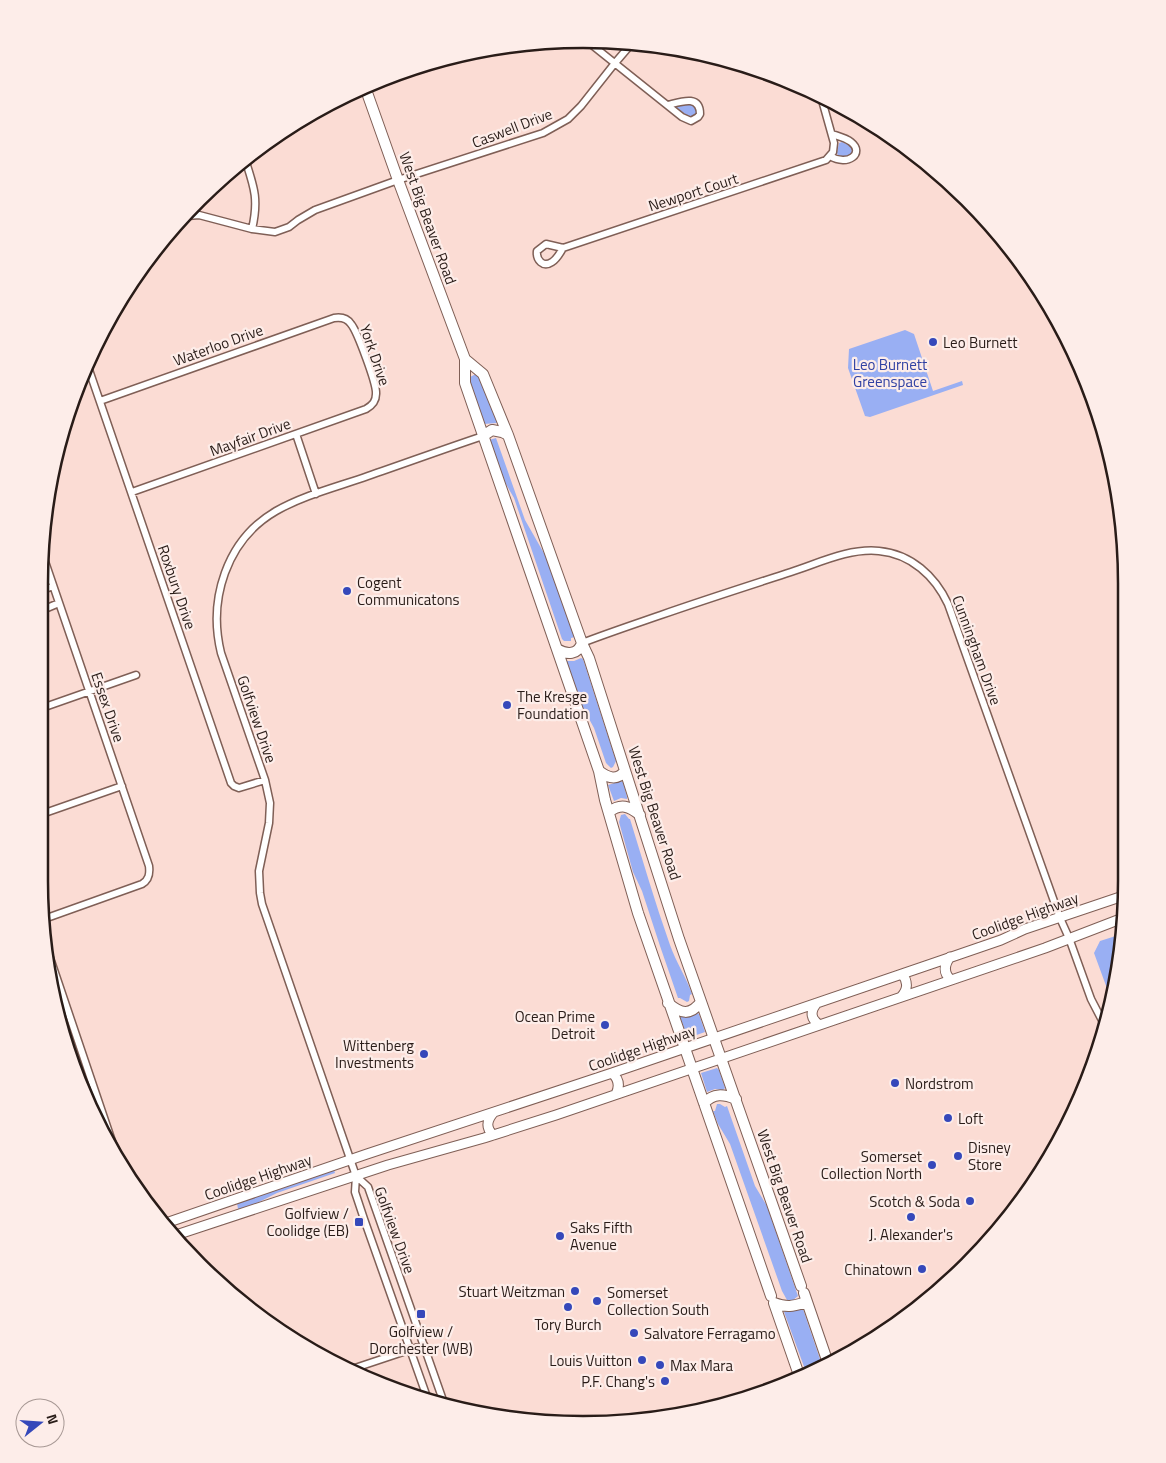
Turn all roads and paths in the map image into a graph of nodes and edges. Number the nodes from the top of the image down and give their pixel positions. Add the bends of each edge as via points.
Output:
1 (596, 48) edge
2 (626, 50) edge
3 (615, 63) junction
4 (367, 93) edge
5 (668, 105) junction
6 (824, 105) edge
7 (832, 134) junction
8 (830, 156) junction
9 (247, 166) edge
10 (398, 180) junction
11 (193, 215) edge
12 (252, 229) junction
13 (563, 248) dead end
14 (346, 319) joint
15 (465, 359) junction
16 (91, 372) edge
17 (100, 401) junction
18 (375, 401) joint
19 (296, 434) junction
20 (483, 436) junction
21 (508, 436) junction
22 (132, 492) junction
23 (316, 494) junction
24 (48, 570) edge
25 (54, 586) junction
26 (48, 588) edge
27 (60, 603) junction
28 (48, 608) edge
29 (582, 643) junction
30 (557, 649) junction
31 (136, 675) dead end
32 (90, 691) junction
33 (48, 706) edge
34 (599, 771) junction
35 (626, 771) junction
36 (265, 780) junction
37 (122, 786) junction
38 (48, 812) edge
39 (609, 812) junction
40 (640, 815) junction
41 (1117, 898) edge
42 (49, 917) edge
43 (1060, 918) junction
44 (1117, 921) edge
45 (1069, 938) junction
46 (950, 957) junction
47 (902, 974) junction
48 (57, 979) edge
49 (951, 980) junction
50 (901, 997) junction
51 (701, 1002) junction
52 (668, 1003) junction
53 (818, 1003) junction
54 (1101, 1017) edge
55 (820, 1024) junction
56 (714, 1038) junction
57 (684, 1048) junction
58 (721, 1058) junction
59 (691, 1068) junction
60 (612, 1073) junction
61 (616, 1094) junction
62 (736, 1099) junction
63 (704, 1103) junction
64 (494, 1112) junction
65 (105, 1121) edge
66 (493, 1135) junction
67 (350, 1160) junction
68 (356, 1176) junction
69 (228, 1202) junction
70 (226, 1218) junction
71 (171, 1221) edge
72 (181, 1234) edge
73 (804, 1293) junction
74 (772, 1300) junction
75 (424, 1345) junction
76 (411, 1349) junction
77 (826, 1357) edge
78 (359, 1366) edge
79 (797, 1371) edge
80 (425, 1391) edge
81 (442, 1396) edge

1 - 3 street
2 - 3 street, Caswell Drive
3 - 5 street
3 - 10 street, Caswell Drive via 582,106 556,126
4 - 10 main road, West Big Beaver Road
5 - 5 street via 687,120 700,114 695,102
6 - 7 street
7 - 8 street via 834,147
7 - 8 street, Newport Court via 852,143 856,150 855,155 846,161
8 - 13 street, Newport Court
9 - 12 street via 256,198
10 - 12 street, Caswell Drive via 315,210 282,230 271,233
10 - 15 main road, West Big Beaver Road
11 - 12 street, Caswell Drive
14 - 17 street, Waterloo Drive via 334,318
14 - 18 street, York Drive via 356,332 375,384
15 - 20 main road, West Big Beaver Road via 465,383
15 - 21 main road, West Big Beaver Road via 483,374
16 - 17 street, Roxbury Drive
17 - 22 street, Roxbury Drive
18 - 19 street, Mayfair Drive via 366,409
19 - 22 street, Mayfair Drive
19 - 23 street
20 - 21 main road via 492,430
20 - 23 street, Golfview Drive
20 - 30 main road, West Big Beaver Road
21 - 29 main road, West Big Beaver Road
22 - 36 street, Roxbury Drive via 231,783 239,788
23 - 36 street, Golfview Drive via 275,512 250,532 229,563 219,592 216,614 219,643
24 - 25 street, Essex Drive
25 - 26 street
25 - 27 street, Essex Drive
27 - 28 street
27 - 32 street, Essex Drive
29 - 30 main road via 574,653
29 - 35 main road, West Big Beaver Road
29 - 43 street, Cunningham Drive via 846,554 880,551 908,560 932,578 948,604
30 - 34 main road, West Big Beaver Road
31 - 32 street
32 - 33 street
32 - 37 street, Essex Drive
34 - 35 main road via 608,778 618,777
34 - 39 main road, West Big Beaver Road
35 - 40 main road, West Big Beaver Road
36 - 67 street, Golfview Drive via 270,813 259,871 262,904
37 - 38 street
37 - 42 street, Essex Drive via 149,866 148,879 137,886
39 - 40 main road via 623,806
39 - 52 main road, West Big Beaver Road
40 - 51 main road, West Big Beaver Road
41 - 43 main road, Coolidge Highway
43 - 45 street, Cunningham Drive
43 - 46 main road, Coolidge Highway
44 - 45 main road, Coolidge Highway
45 - 49 main road, Coolidge Highway
45 - 54 street, Cunningham Drive
46 - 47 main road, Coolidge Highway
46 - 49 main road via 945,968
47 - 50 main road via 906,984
47 - 53 main road, Coolidge Highway
48 - 65 street
49 - 50 main road, Coolidge Highway
50 - 55 main road, Coolidge Highway
51 - 52 main road via 694,1010 684,1012
51 - 56 main road, West Big Beaver Road
52 - 57 main road, West Big Beaver Road
53 - 55 main road via 812,1009 812,1017
53 - 56 main road, Coolidge Highway
55 - 58 main road, Coolidge Highway
56 - 57 main road, Coolidge Highway
56 - 58 main road, West Big Beaver Road
57 - 59 main road, West Big Beaver Road
57 - 60 main road, Coolidge Highway
58 - 59 main road, Coolidge Highway
58 - 62 main road, West Big Beaver Road
59 - 61 main road, Coolidge Highway
59 - 63 main road, West Big Beaver Road
60 - 61 main road via 618,1080
60 - 64 main road, Coolidge Highway
61 - 66 main road, Coolidge Highway
62 - 63 main road via 715,1095
62 - 73 main road, West Big Beaver Road
63 - 74 main road, West Big Beaver Road
64 - 66 main road via 488,1122 488,1129
64 - 67 main road, Coolidge Highway
66 - 68 main road, Coolidge Highway
67 - 68 street, Golfview Drive
67 - 69 main road, Coolidge Highway
68 - 70 main road, Coolidge Highway
68 - 75 street, Golfview Drive via 368,1187
68 - 76 street, Golfview Drive via 355,1192
69 - 70 main road via 232,1213
69 - 71 main road, Coolidge Highway
70 - 72 main road, Coolidge Highway
73 - 74 main road via 792,1306 786,1307
73 - 77 main road, West Big Beaver Road
74 - 79 main road, West Big Beaver Road
75 - 76 street
75 - 81 street, Golfview Drive
76 - 78 street
76 - 80 street, Golfview Drive

